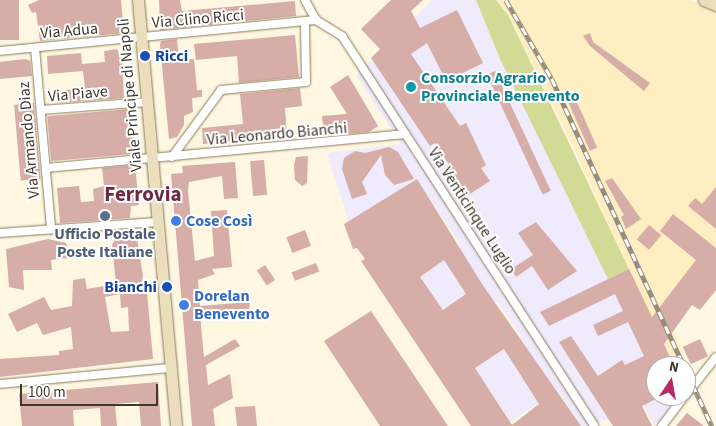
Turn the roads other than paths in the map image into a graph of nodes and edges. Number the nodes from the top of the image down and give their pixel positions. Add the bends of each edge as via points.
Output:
1 (138, 0) edge
2 (305, 0) edge
3 (704, 0) edge
4 (716, 5) edge
5 (316, 20) junction
6 (305, 23) junction
7 (141, 38) junction
8 (35, 48) junction
9 (0, 51) edge
10 (147, 102) junction
11 (41, 110) junction
12 (406, 134) junction
13 (172, 157) junction
14 (152, 159) junction
15 (46, 168) junction
16 (157, 222) junction
17 (51, 229) junction
18 (0, 233) edge
19 (716, 357) edge
20 (170, 368) junction
21 (696, 382) edge
22 (0, 384) edge
23 (677, 406) edge
24 (176, 426) edge
25 (594, 426) edge
26 (662, 426) edge

1 - 7 street, Viale Principe di Napoli
2 - 5 street
3 - 4 street
5 - 6 street, Via Clino Ricci
5 - 12 street, Via Venticinque Luglio via 342,36
6 - 7 street, Via Clino Ricci
6 - 13 street via 306,82 216,93
7 - 8 street, Via Adua
7 - 10 street, Viale Principe di Napoli
8 - 9 street, Via Adua
8 - 11 street, Via Armando Diaz
10 - 11 street, Via Piave
10 - 14 street, Viale Principe di Napoli
11 - 15 street, Via Armando Diaz
12 - 13 street, Via Leonardo Bianchi
12 - 25 street, Via Venticinque Luglio
13 - 14 street, Via Leonardo Bianchi
14 - 15 street, Via Leonardo Bianchi
14 - 16 street, Viale Principe di Napoli
15 - 17 street, Via Armando Diaz
16 - 17 street
16 - 20 street, Viale Principe di Napoli
17 - 18 street
19 - 21 street
20 - 22 street
20 - 24 street, Viale Principe di Napoli
23 - 26 street

